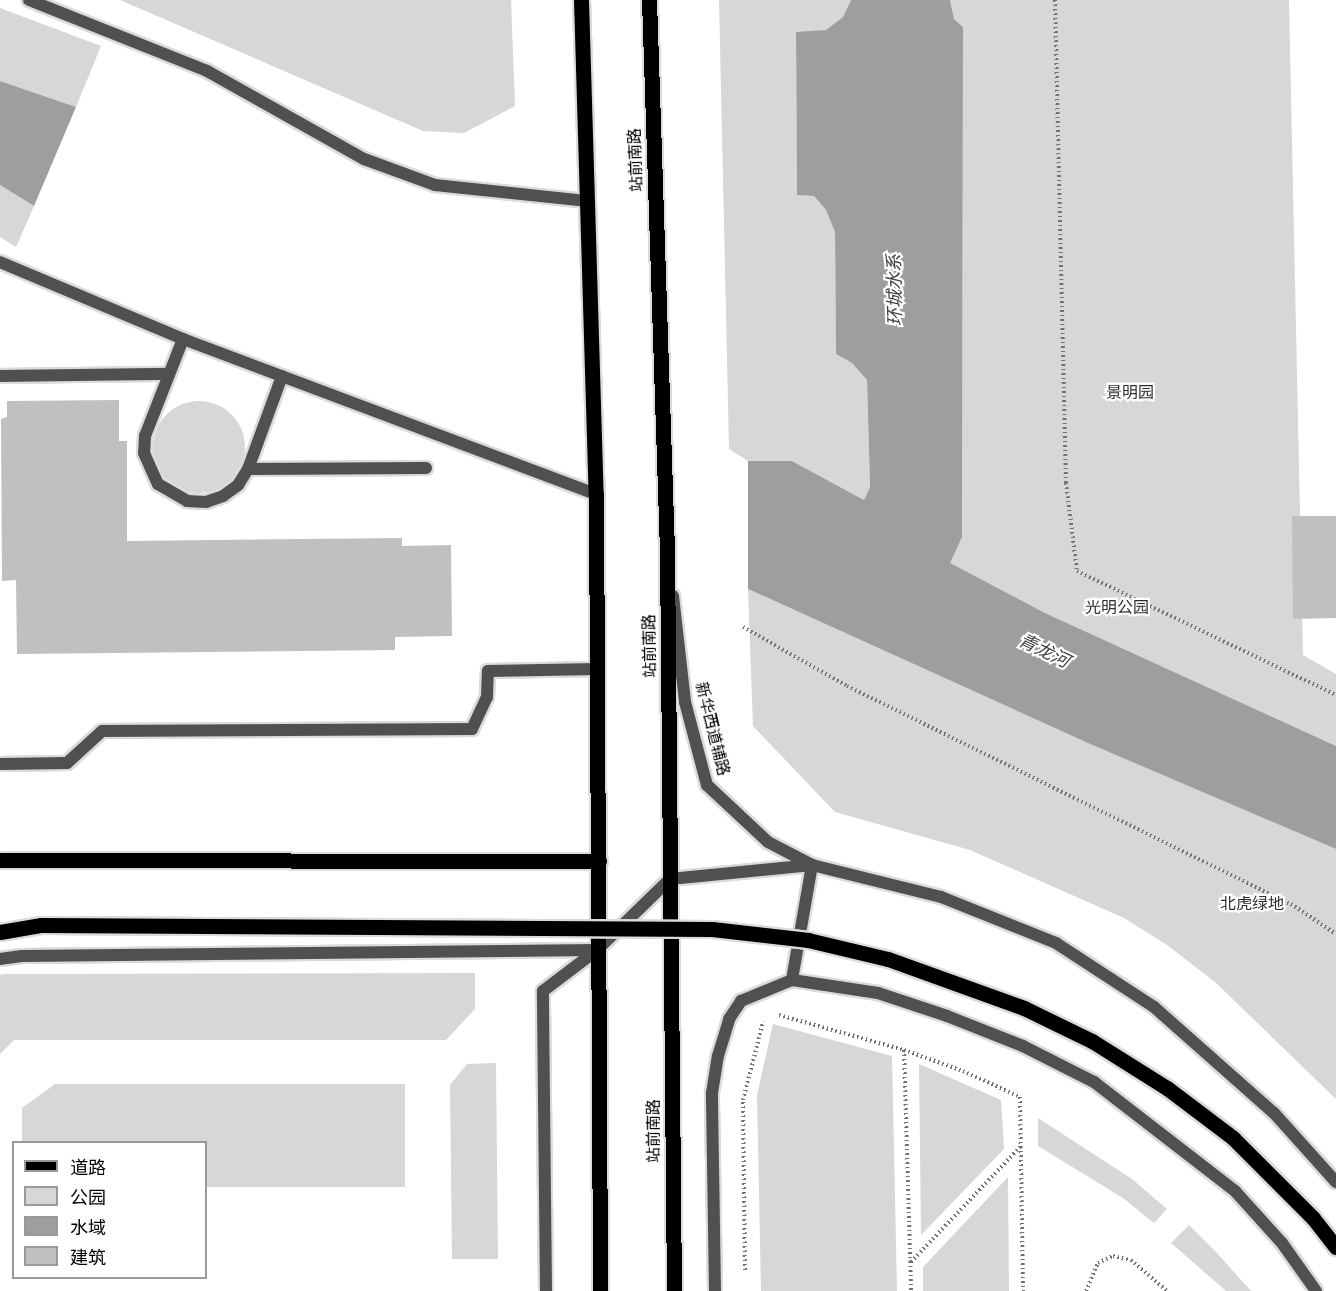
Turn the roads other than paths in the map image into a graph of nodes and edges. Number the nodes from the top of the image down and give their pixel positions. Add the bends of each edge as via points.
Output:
1 (29, 0) edge
2 (581, 0) edge
3 (649, 0) edge
4 (588, 201) junction
5 (0, 262) edge
6 (183, 339) junction
7 (169, 374) junction
8 (0, 376) edge
9 (282, 376) junction
10 (426, 468) dead end
11 (248, 469) junction
12 (596, 494) junction
13 (667, 551) junction
14 (597, 669) junction
15 (0, 764) edge
16 (0, 860) edge
17 (599, 861) junction
18 (812, 865) junction
19 (670, 879) junction
20 (0, 932) edge
21 (597, 950) junction
22 (0, 959) edge
23 (792, 980) junction
24 (1336, 1182) edge
25 (1336, 1247) edge
26 (546, 1291) edge
27 (600, 1291) edge
28 (674, 1291) edge
29 (715, 1291) edge
30 (1316, 1291) edge

1 - 4 street via 207,71 364,159 435,185
2 - 4 main road
3 - 13 main road, 站前南路
4 - 12 main road
5 - 6 street
6 - 7 street
6 - 9 street
7 - 8 street
7 - 11 street via 145,436 146,461 158,483 187,501 206,502 238,485
9 - 11 street
9 - 12 street
10 - 11 street
12 - 14 main road
13 - 18 street, 新华西道辅路 via 685,702 707,785 768,842
13 - 19 main road, 站前南路
14 - 15 street via 488,671 487,697 471,729 102,731 67,763
14 - 17 main road
16 - 17 main road
17 - 21 main road
18 - 19 street
18 - 23 street
18 - 24 street via 941,897 1056,943 1154,1007 1274,1113
19 - 21 street
19 - 28 main road, 站前南路
20 - 25 main road, bridge via 41,925 712,929 808,940 888,959 1024,1008 1092,1041 1167,1088 1233,1138 1313,1218
21 - 22 street
21 - 26 street via 543,991
21 - 27 main road
23 - 29 street via 741,1001 729,1019 718,1056 712,1093
23 - 30 street via 878,993 947,1016 1023,1046 1094,1082 1235,1191 1282,1243

